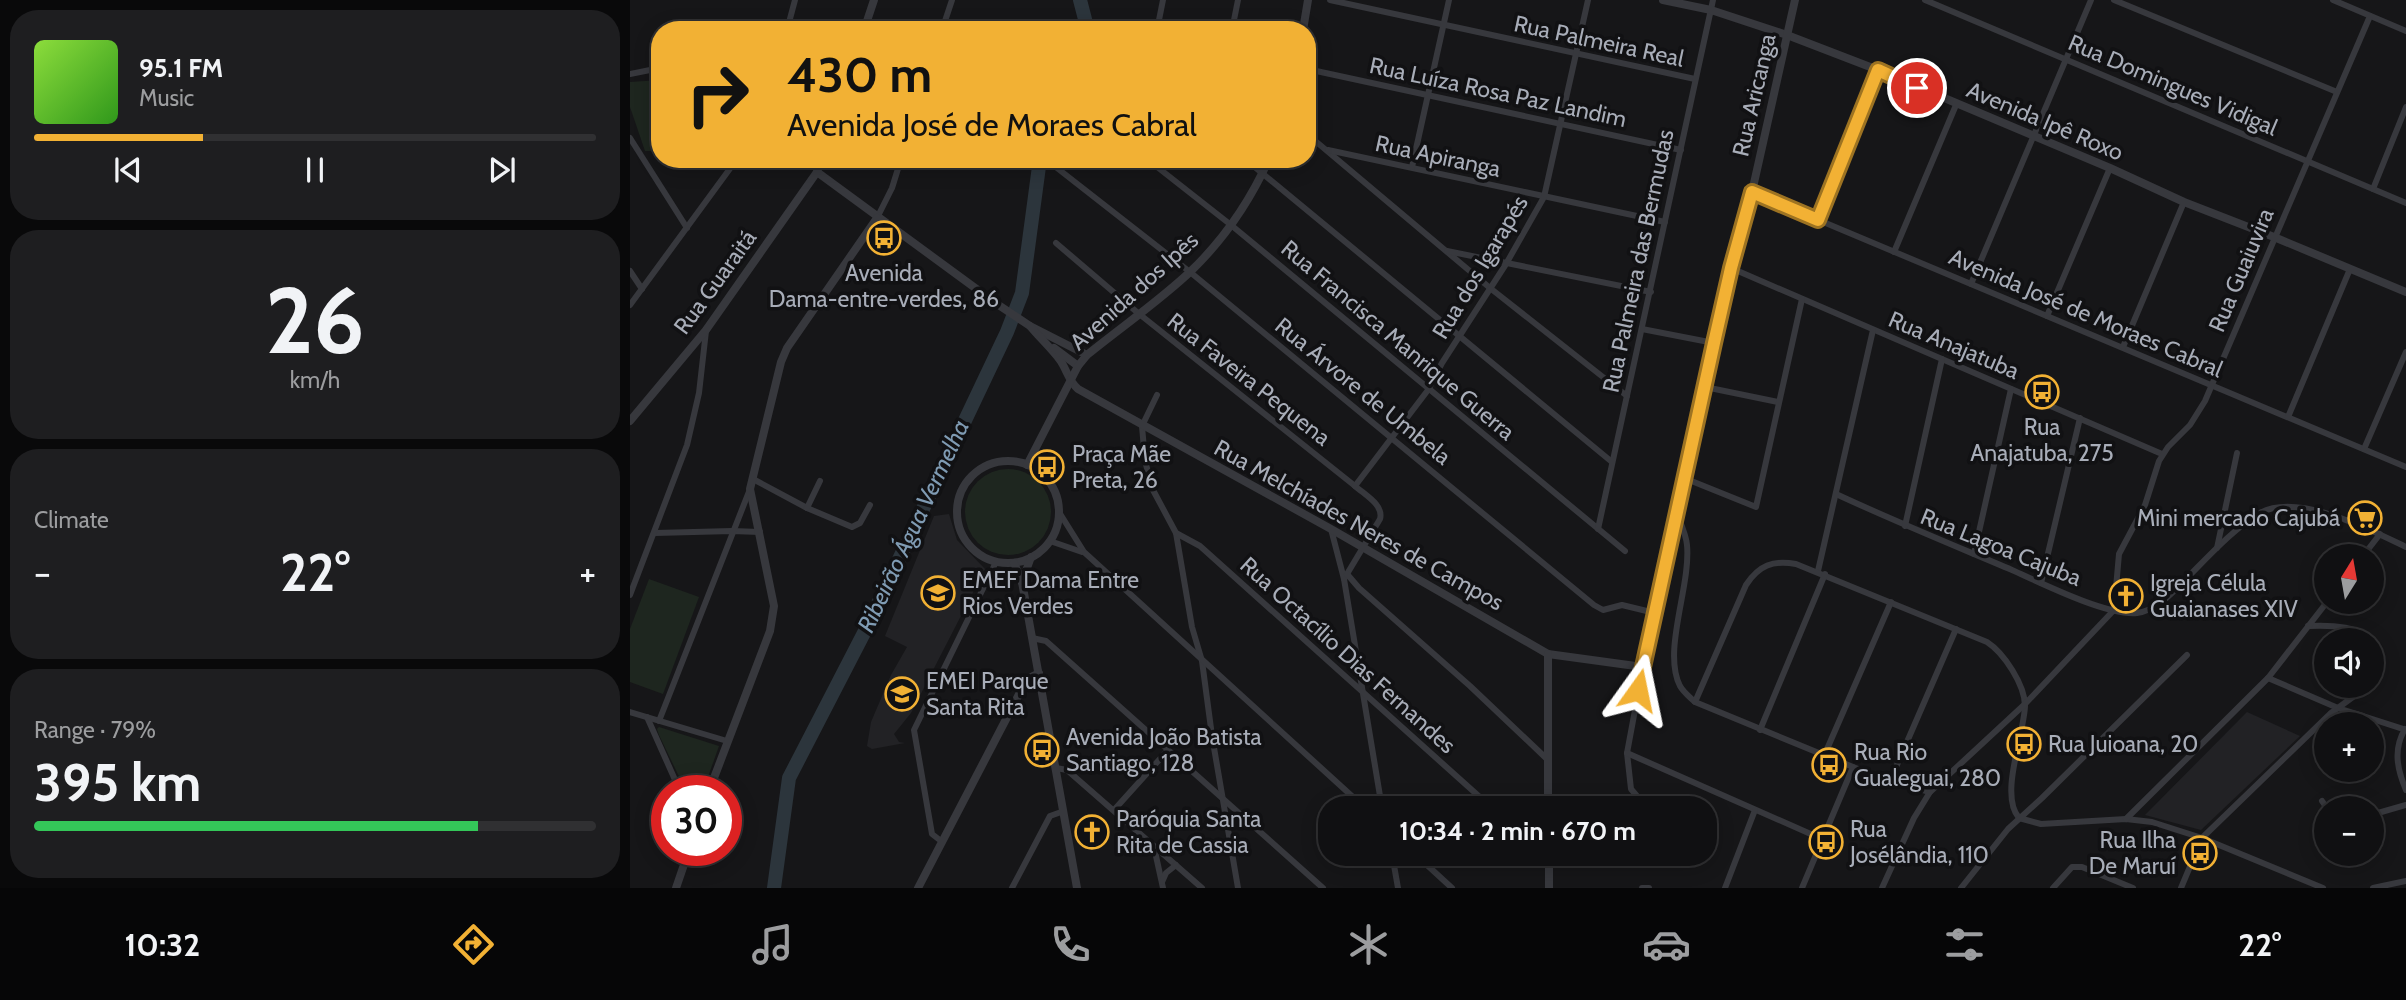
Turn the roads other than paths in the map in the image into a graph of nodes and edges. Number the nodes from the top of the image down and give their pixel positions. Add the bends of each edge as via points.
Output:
1 (796, 0) edge
2 (874, 0) edge
3 (952, 0) edge
4 (1163, 0) edge
5 (1238, 0) edge
6 (1308, 0) edge
7 (1330, 0) edge
8 (1449, 0) edge
9 (1588, 0) edge
10 (1663, 0) edge
11 (1713, 0) edge
12 (1795, 0) edge
13 (1925, 0) edge
14 (2091, 0) edge
15 (2114, 0) edge
16 (2333, 0) edge
17 (1711, 10) junction
18 (2370, 16) junction
19 (790, 21) edge
20 (867, 21) edge
21 (946, 21) edge
22 (1159, 21) edge
23 (1234, 21) edge
24 (1304, 21) edge
25 (1444, 25) junction
26 (2406, 31) edge
27 (1787, 34) junction
28 (1575, 55) junction
29 (2066, 59) junction
30 (651, 70) edge
31 (1878, 70) junction
32 (1316, 71) edge
33 (630, 74) edge
34 (1695, 79) junction
35 (2337, 92) junction
36 (1427, 94) junction
37 (1956, 105) junction
38 (2406, 107) edge
39 (1561, 123) junction
40 (2033, 136) junction
41 (630, 138) edge
42 (1316, 141) edge
43 (1326, 149) junction
44 (1681, 150) junction
45 (2308, 161) junction
46 (1412, 167) junction
47 (730, 168) edge
48 (818, 168) edge
49 (898, 168) edge
50 (1057, 168) dead end
51 (1158, 168) edge
52 (1255, 168) edge
53 (1265, 168) edge
54 (2110, 168) junction
55 (817, 172) junction
56 (1262, 174) junction
57 (2373, 189) junction
58 (1752, 192) junction
59 (1544, 197) junction
60 (2184, 202) junction
61 (2406, 203) edge
62 (877, 218) junction
63 (1818, 220) junction
64 (1665, 222) junction
65 (1231, 225) junction
66 (687, 228) junction
67 (2274, 237) junction
68 (1056, 243) dead end
69 (1444, 250) junction
70 (1894, 252) junction
71 (1506, 264) junction
72 (1731, 268) junction
73 (2350, 269) junction
74 (630, 271) edge
75 (1190, 272) junction
76 (1971, 284) junction
77 (1490, 288) junction
78 (642, 289) junction
79 (1651, 292) junction
80 (2406, 292) edge
81 (1802, 299) junction
82 (630, 306) edge
83 (1138, 313) junction
84 (2047, 316) junction
85 (1028, 325) junction
86 (1642, 329) junction
87 (706, 330) junction
88 (1873, 330) junction
89 (1459, 337) junction
90 (1040, 338) junction
91 (1714, 343) junction
92 (2123, 347) junction
93 (2406, 352) edge
94 (1087, 355) junction
95 (1942, 359) junction
96 (1078, 366) junction
97 (1069, 381) junction
98 (2211, 385) junction
99 (1704, 387) junction
100 (2011, 389) junction
101 (1428, 390) junction
102 (1157, 395) dead end
103 (1627, 396) junction
104 (1778, 402) junction
105 (2288, 417) junction
106 (631, 418) edge
107 (2080, 418) junction
108 (1142, 426) junction
109 (1392, 439) junction
110 (2364, 449) junction
111 (2237, 453) dead end
112 (2162, 454) junction
113 (1612, 462) junction
114 (1027, 465) junction
115 (2406, 467) edge
116 (1684, 478) junction
117 (753, 479) junction
118 (820, 481) dead end
119 (1355, 486) junction
120 (750, 489) junction
121 (1836, 494) junction
122 (870, 505) dead end
123 (807, 508) junction
124 (1059, 512) junction
125 (1676, 513) junction
126 (1905, 526) junction
127 (1331, 529) junction
128 (1598, 529) junction
129 (732, 531) junction
130 (655, 533) junction
131 (760, 533) junction
132 (1176, 533) junction
133 (2380, 534) junction
134 (1050, 541) junction
135 (2372, 544) edge
136 (2406, 547) edge
137 (2217, 548) junction
138 (1363, 549) junction
139 (1625, 551) dead end
140 (1084, 552) junction
141 (1974, 554) junction
142 (1031, 557) junction
143 (996, 562) junction
144 (1014, 563) junction
145 (1821, 573) junction
146 (1345, 577) junction
147 (1022, 582) junction
148 (2041, 583) junction
149 (630, 595) edge
150 (1891, 602) junction
151 (2114, 610) junction
152 (1655, 613) junction
153 (2318, 614) edge
154 (2308, 626) junction
155 (2353, 628) edge
156 (1956, 629) junction
157 (1032, 638) junction
158 (1548, 654) junction
159 (2187, 655) dead end
160 (1202, 661) junction
161 (1643, 667) junction
162 (1039, 673) junction
163 (2268, 678) junction
164 (1364, 692) junction
165 (2351, 698) edge
166 (1695, 702) junction
167 (2025, 704) junction
168 (2338, 708) junction
169 (630, 712) edge
170 (647, 717) junction
171 (659, 721) junction
172 (2405, 729) edge
173 (1760, 730) junction
174 (727, 741) junction
175 (1168, 750) junction
176 (1627, 753) junction
177 (1824, 756) junction
178 (1548, 760) junction
179 (1853, 767) junction
180 (1056, 768) junction
181 (673, 775) edge
182 (715, 775) edge
183 (1890, 781) junction
184 (2406, 790) edge
185 (1930, 792) junction
186 (1353, 796) edge
187 (1380, 796) edge
188 (1479, 796) edge
189 (1548, 796) edge
190 (1636, 796) edge
191 (1224, 798) junction
192 (2406, 805) edge
193 (1114, 810) junction
194 (1755, 810) junction
195 (1064, 811) junction
196 (2384, 811) edge
197 (2019, 818) junction
198 (2126, 819) junction
199 (2203, 838) junction
200 (1822, 839) junction
201 (941, 841) junction
202 (1154, 846) junction
203 (1176, 865) junction
204 (684, 866) edge
205 (1394, 866) edge
206 (1428, 866) edge
207 (1547, 866) edge
208 (2406, 881) edge
209 (1162, 885) edge
210 (676, 888) edge
211 (918, 888) edge
212 (1012, 888) edge
213 (1077, 888) edge
214 (1202, 888) edge
215 (1238, 888) edge
216 (1323, 888) edge
217 (1398, 888) edge
218 (1452, 888) edge
219 (1549, 888) edge
220 (1642, 888) edge
221 (1649, 888) edge
222 (1725, 888) edge
223 (1802, 888) edge
224 (1882, 888) edge
225 (1961, 888) edge
226 (2053, 888) edge
227 (2133, 888) edge
228 (2181, 888) edge
229 (2323, 888) edge
230 (2373, 888) edge

1 - 19 street
2 - 20 street
3 - 21 street
4 - 22 street
5 - 23 street
6 - 24 street
7 - 25 street, Rua Palmeira Real
8 - 25 street
9 - 28 street, Rua dos Igarapés
10 - 17 street, Avenida Ipê Roxo
11 - 17 street, Rua Palmeira das Bermudas
12 - 27 street, Rua Aricanga
13 - 29 street, Rua Domingues Vidigal
14 - 29 street
15 - 35 street
16 - 18 street
17 - 27 street, Avenida Ipê Roxo
17 - 34 street, Rua Palmeira das Bermudas
18 - 26 street
18 - 35 street, Rua Guaiuvira
25 - 28 street, Rua Palmeira Real
25 - 36 street
27 - 31 street, Avenida Ipê Roxo
27 - 58 street, Rua Aricanga
28 - 34 street, Rua Palmeira Real
28 - 39 street, Rua dos Igarapés
29 - 40 street
29 - 45 street, Rua Domingues Vidigal
30 - 33 street
31 - 37 street, Avenida Ipê Roxo
31 - 63 street
32 - 36 street, Rua Luíza Rosa Paz Landim
34 - 44 street, Rua Palmeira das Bermudas
35 - 45 street, Rua Guaiuvira
36 - 39 street, Rua Luíza Rosa Paz Landim
36 - 46 street
37 - 40 street, Avenida Ipê Roxo
37 - 70 street
38 - 57 street
39 - 44 street, Rua Luíza Rosa Paz Landim
39 - 59 street, Rua dos Igarapés
40 - 54 street, Avenida Ipê Roxo
40 - 76 street
41 - 66 street
42 - 43 street
43 - 46 street, Rua Apiranga
43 - 69 street
44 - 64 street, Rua Palmeira das Bermudas
45 - 57 street, Rua Domingues Vidigal
45 - 67 street, Rua Guaiuvira
46 - 59 street, Rua Apiranga
47 - 66 street
48 - 55 street, Rua Guaraitá
49 - 62 street
50 - 75 street, Rua Árvore de Umbela
51 - 65 street, Rua Francisca Manrique Guerra
52 - 56 street
53 - 56 street, Avenida dos Ipês
54 - 60 street, Avenida Ipê Roxo
54 - 84 street
55 - 62 street
55 - 87 street, Rua Guaraitá
56 - 65 street, Avenida dos Ipês
56 - 89 street
57 - 61 street, Rua Domingues Vidigal
58 - 63 street, Avenida José de Moraes Cabral
58 - 72 street, Rua Aricanga
59 - 64 street, Rua Apiranga
59 - 71 street, Rua dos Igarapés
60 - 67 street, Avenida Ipê Roxo
60 - 92 street
62 - 85 street
62 - 117 street via 787,348
63 - 70 street, Avenida José de Moraes Cabral
64 - 79 street, Rua Palmeira das Bermudas
65 - 75 street, Avenida dos Ipês
65 - 101 street, Rua Francisca Manrique Guerra
66 - 78 street
67 - 73 street, Avenida Ipê Roxo
67 - 98 street, Rua Guaiuvira
68 - 83 street, Rua Faveira Pequena
69 - 71 street
69 - 77 street
70 - 76 street, Avenida José de Moraes Cabral
71 - 77 street, Rua dos Igarapés
71 - 79 street
72 - 81 street, Rua Anajatuba
72 - 91 street, Rua Aricanga
73 - 80 street, Avenida Ipê Roxo
73 - 105 street
74 - 78 street
75 - 83 street, Avenida dos Ipês
75 - 109 street, Rua Árvore de Umbela
76 - 84 street, Avenida José de Moraes Cabral
77 - 89 street, Rua dos Igarapés
77 - 103 street
78 - 82 street
79 - 86 street, Rua Palmeira das Bermudas
81 - 88 street, Rua Anajatuba
81 - 104 street
83 - 94 street, Avenida dos Ipês
83 - 119 street, Rua Faveira Pequena
84 - 92 street, Avenida José de Moraes Cabral
85 - 90 street
85 - 94 street
86 - 91 street
86 - 103 street, Rua Palmeira das Bermudas
87 - 106 street, Rua Guaraitá
87 - 130 street via 687,445
88 - 95 street, Rua Anajatuba
88 - 121 street
89 - 101 street, Rua dos Igarapés
89 - 113 street
90 - 96 street
90 - 97 street via 1058,357
91 - 99 street, Rua Aricanga
92 - 98 street, Avenida José de Moraes Cabral
93 - 110 street
94 - 96 street, Avenida dos Ipês
95 - 100 street, Rua Anajatuba
95 - 126 street
96 - 97 street, Avenida dos Ipês
97 - 108 street, Rua Melchíades Neres de Campos
97 - 114 street, Avenida dos Ipês
98 - 105 street, Avenida José de Moraes Cabral
98 - 112 street, Rua Guaiuvira via 2190,425
99 - 104 street
99 - 116 street, Rua Aricanga
100 - 107 street, Rua Anajatuba
100 - 141 street
101 - 109 street, Rua dos Igarapés
101 - 128 street, Rua Francisca Manrique Guerra
102 - 108 street
103 - 113 street, Rua Palmeira das Bermudas
104 - 116 street via 1756,507
105 - 110 street, Avenida José de Moraes Cabral
107 - 112 street, Rua Anajatuba
107 - 148 street
108 - 127 street, Rua Melchíades Neres de Campos
108 - 132 street via 1147,474
109 - 119 street, Rua dos Igarapés
109 - 152 street, Rua Árvore de Umbela via 1599,609 1622,605
110 - 115 street, Avenida José de Moraes Cabral
111 - 137 street
112 - 151 street, Rua Guaiuvira via 2145,505 2119,554
113 - 128 street, Rua Palmeira das Bermudas
114 - 124 street via 1053,489
114 - 143 street via 1013,461 986,466 974,473 959,496 958,524 963,537
116 - 125 street, Rua Aricanga
117 - 120 street
117 - 123 street
118 - 123 street
119 - 138 street, Rua Faveira Pequena via 1382,512
120 - 129 street
120 - 131 street
121 - 126 street, Rua Lagoa Cajuba
121 - 145 street
122 - 123 street via 860,523 852,527
124 - 134 street
124 - 140 street
125 - 152 street, Rua Aricanga
125 - 166 street via 1685,535 1687,561 1675,668 1680,686
126 - 141 street, Rua Lagoa Cajuba
127 - 138 street, Rua Melchíades Neres de Campos
127 - 146 street
128 - 139 street, Rua Francisca Manrique Guerra
129 - 130 street
129 - 131 street
129 - 171 street
130 - 149 street
131 - 174 street via 774,615
132 - 160 street
132 - 164 street, Rua Octacílio Dias Fernandes via 1200,546
133 - 135 street
133 - 136 street, Rua Lagoa Cajuba
133 - 137 street, Rua Lagoa Cajuba via 2311,509 2285,506 2259,514
134 - 140 street
134 - 142 street
137 - 151 street, Rua Lagoa Cajuba via 2155,607 2134,613
138 - 146 street
138 - 158 street, Rua Melchíades Neres de Campos
140 - 160 street
141 - 148 street, Rua Lagoa Cajuba
142 - 144 street
142 - 147 street
143 - 144 street
143 - 201 street via 913,734 932,834
144 - 147 street
145 - 150 street
145 - 166 street via 1782,562 1770,563 1753,575
145 - 173 street
146 - 164 street
146 - 178 street
147 - 157 street
148 - 151 street, Rua Lagoa Cajuba
150 - 156 street
150 - 177 street
151 - 167 street
152 - 161 street, Rua Aricanga
153 - 154 street
154 - 155 street
154 - 163 street
156 - 167 street via 2003,654
156 - 183 street
157 - 162 street
157 - 175 street via 1046,640
158 - 161 street, Rua Melchíades Neres de Campos
158 - 178 street
159 - 197 street
160 - 186 street
160 - 191 street
161 - 176 street, Rua Aricanga
162 - 180 street
162 - 201 street via 1027,679
163 - 168 street
163 - 198 street
164 - 187 street
164 - 188 street, Rua Octacílio Dias Fernandes
165 - 168 street
166 - 173 street
167 - 185 street
167 - 197 street via 2012,789
168 - 172 street
168 - 199 street
169 - 170 street
170 - 171 street
170 - 181 street
171 - 174 street
172 - 184 street via 2397,751
173 - 177 street
174 - 182 street
175 - 191 street
175 - 193 street
176 - 190 street, Rua Aricanga via 1630,789
176 - 194 street
177 - 179 street
178 - 189 street
179 - 183 street
179 - 200 street
180 - 193 street via 1067,770
180 - 195 street
183 - 185 street
185 - 224 street
191 - 215 street
191 - 216 street
192 - 196 street
193 - 202 street
194 - 200 street
194 - 222 street
195 - 212 street via 1051,816
195 - 213 street
197 - 198 street via 2053,824
197 - 225 street
198 - 199 street
199 - 228 street
199 - 229 street
200 - 223 street
201 - 211 street
202 - 203 street
202 - 209 street
203 - 209 street via 1166,873
203 - 214 street
204 - 210 street
205 - 217 street
206 - 218 street
207 - 219 street
208 - 230 street
220 - 221 street
226 - 227 street via 2072,867

